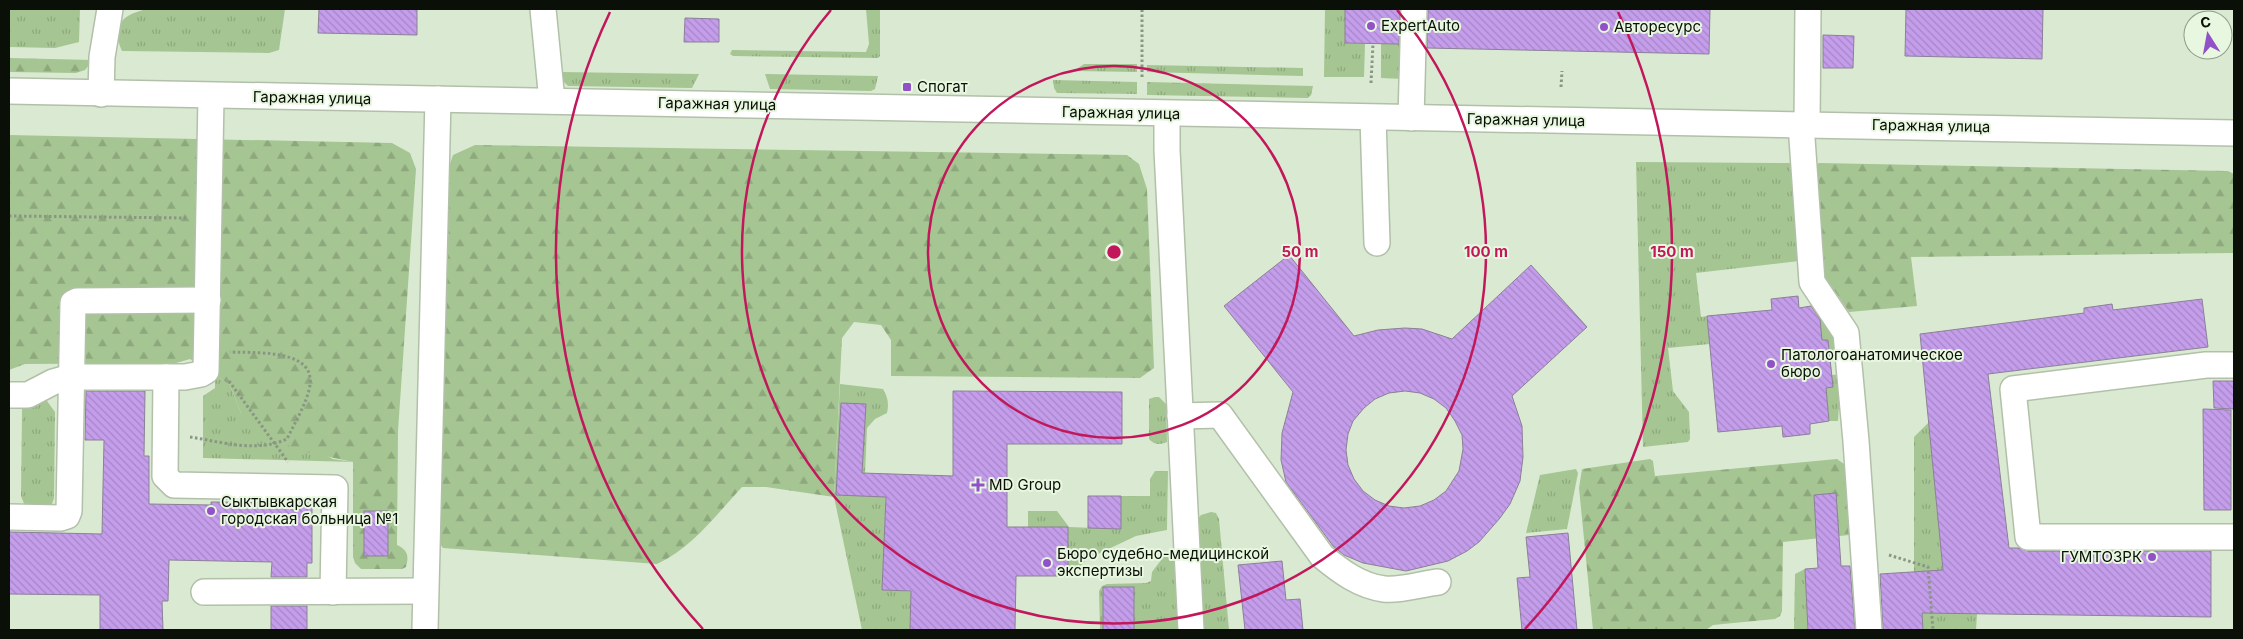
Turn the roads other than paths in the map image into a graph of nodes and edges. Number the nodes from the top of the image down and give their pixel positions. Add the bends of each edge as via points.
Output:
1 (110, 9) edge
2 (543, 9) edge
3 (1414, 9) edge
4 (1808, 9) edge
5 (9, 92) edge
6 (102, 94) junction
7 (211, 96) junction
8 (438, 99) junction
9 (552, 101) junction
10 (1167, 114) junction
11 (1373, 118) junction
12 (1411, 118) junction
13 (1804, 124) junction
14 (2234, 133) edge
15 (1377, 243) dead end
16 (208, 300) junction
17 (2234, 365) edge
18 (71, 377) junction
19 (166, 377) junction
20 (9, 395) edge
21 (1180, 416) junction
22 (9, 517) edge
23 (2234, 537) edge
24 (1438, 582) dead end
25 (425, 591) junction
26 (204, 592) dead end
27 (333, 592) junction
28 (425, 630) edge
29 (1191, 630) edge
30 (1869, 630) edge

1 - 6 street via 102,56
2 - 9 street
3 - 12 street
4 - 13 street
5 - 6 street, Гаражная улица
6 - 7 street, Гаражная улица
7 - 8 street, Гаражная улица
7 - 16 street
8 - 9 street, Гаражная улица
8 - 25 street
9 - 10 street, Гаражная улица
10 - 11 street, Гаражная улица
10 - 21 street
11 - 12 street, Гаражная улица
11 - 15 street
12 - 13 street, Гаражная улица
13 - 14 street, Гаражная улица
13 - 30 street via 1812,282 1846,333
16 - 18 street via 78,301 72,307
16 - 19 street via 206,371 195,376
17 - 23 street via 2206,365 2013,390 2028,536
18 - 19 street
18 - 20 street via 28,395
18 - 22 street via 67,516
19 - 27 street via 165,476 174,485 335,488
21 - 24 street via 1220,415 1322,556 1336,568 1371,586 1386,589
21 - 29 street
25 - 27 street
25 - 28 street
26 - 27 street

